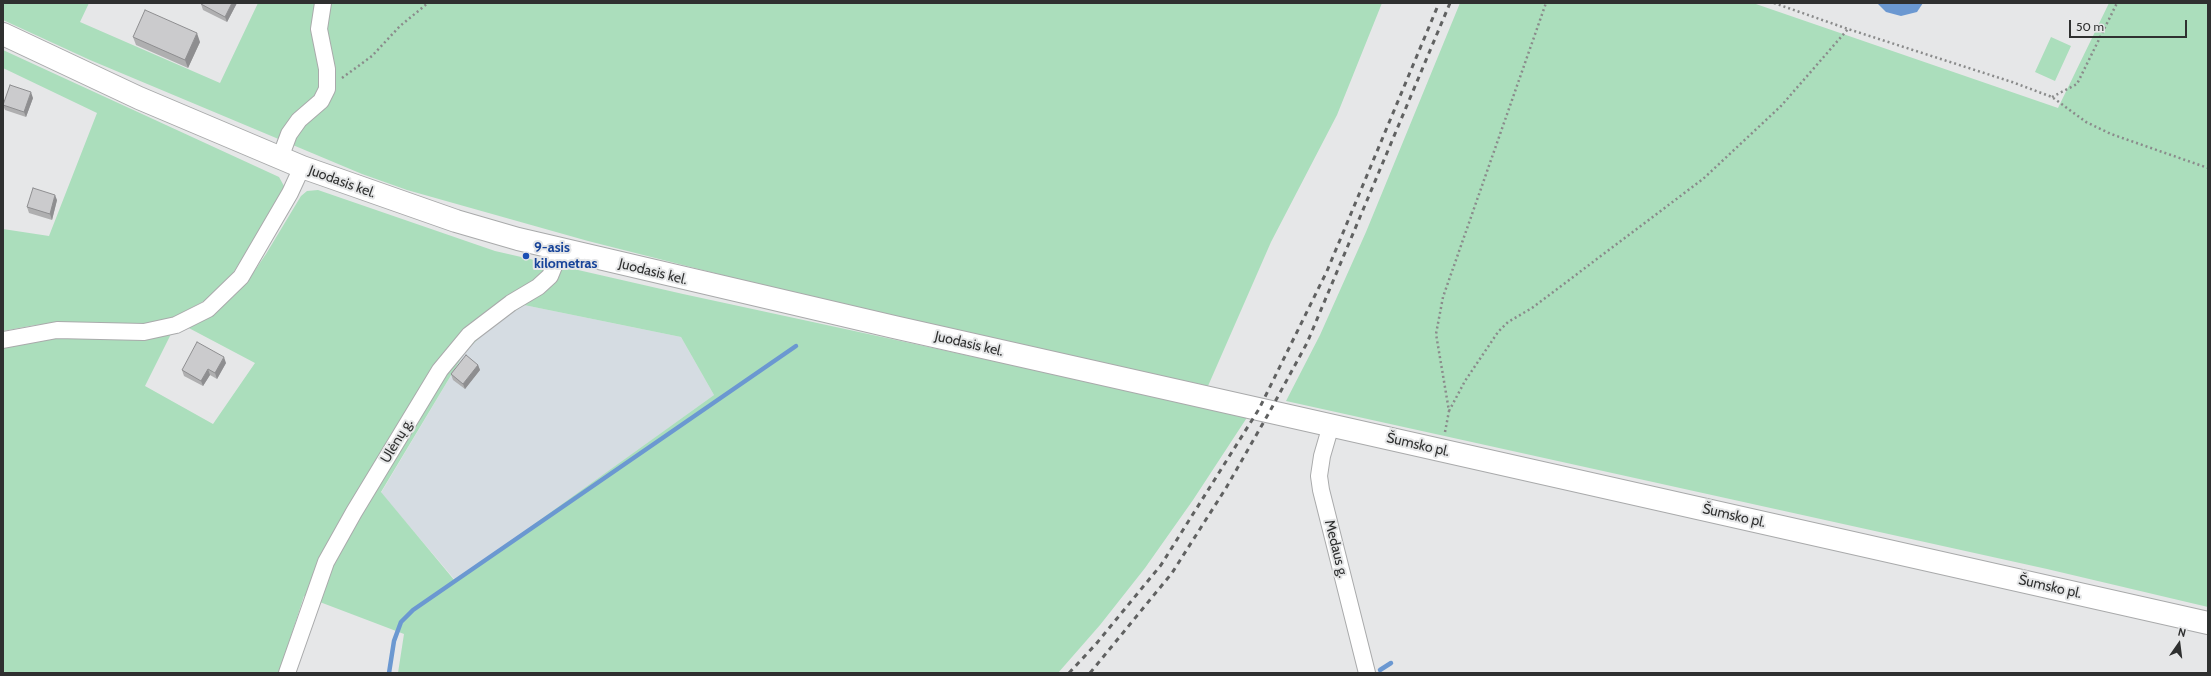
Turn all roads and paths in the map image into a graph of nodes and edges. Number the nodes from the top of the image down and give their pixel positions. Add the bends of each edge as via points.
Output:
1 (323, 3) edge
2 (428, 3) edge
3 (1546, 3) edge
4 (1774, 3) edge
5 (2117, 3) edge
6 (1848, 29) junction
7 (3, 34) edge
8 (327, 89) junction
9 (2052, 97) junction
10 (280, 158) junction
11 (302, 167) junction
12 (2208, 168) edge
13 (561, 249) junction
14 (3, 340) edge
15 (1259, 409) joint
16 (1450, 411) junction
17 (1331, 425) junction
18 (1442, 450) junction
19 (2208, 623) edge
20 (287, 673) edge
21 (1367, 673) edge

1 - 8 street via 319,30 327,69
2 - 8 path via 400,26 372,56
3 - 16 path via 1443,297 1436,334
4 - 6 path
5 - 9 path via 2077,84
6 - 9 path
6 - 16 path via 1781,106 1703,179 1532,308 1508,322 1498,332 1465,381
7 - 10 main road, Juodasis kel. via 138,98
8 - 10 street via 321,101 299,120 289,134
9 - 12 path via 2086,122 2110,134
10 - 11 main road, Juodasis kel.
11 - 13 main road, Juodasis kel. via 456,221
11 - 14 street via 290,193 241,277 208,309 176,325 144,332 57,330
13 - 15 main road, Juodasis kel.
13 - 20 street, Ulėnų g. via 550,276 538,288 511,303 469,335 440,370 326,562
15 - 17 main road, Šumsko pl.
16 - 18 path
17 - 18 main road, Šumsko pl.
17 - 21 street, Medaus g. via 1322,456 1321,490
18 - 19 main road, Šumsko pl.

